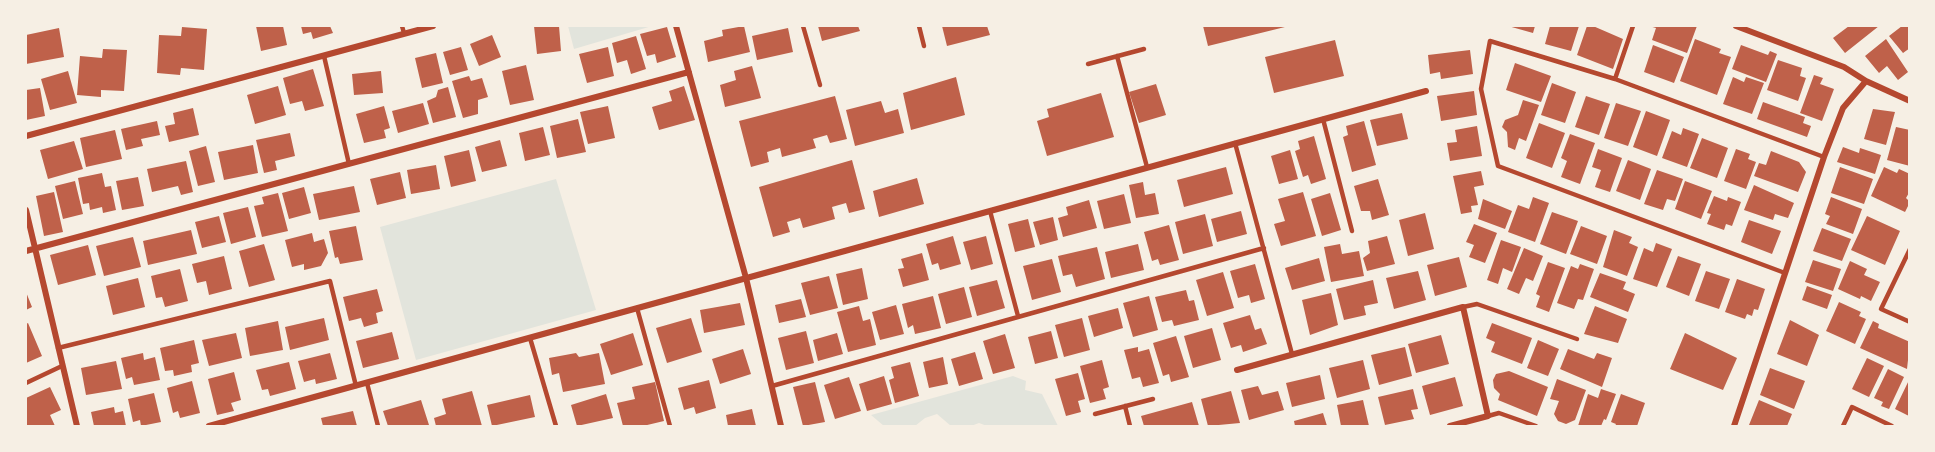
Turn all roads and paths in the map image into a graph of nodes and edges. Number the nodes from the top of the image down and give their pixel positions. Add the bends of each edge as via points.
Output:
1 (402, 26) edge
2 (433, 26) edge
3 (676, 26) edge
4 (803, 26) edge
5 (919, 26) edge
6 (1633, 26) edge
7 (1736, 26) edge
8 (404, 33) junction
9 (924, 46) dead end
10 (1144, 49) dead end
11 (324, 56) junction
12 (1117, 56) junction
13 (1088, 64) dead end
14 (689, 72) junction
15 (1615, 79) junction
16 (1866, 81) junction
17 (820, 85) dead end
18 (1426, 91) dead end
19 (1908, 98) edge
20 (1323, 119) junction
21 (26, 136) edge
22 (1235, 143) junction
23 (1824, 157) junction
24 (349, 164) junction
25 (1147, 167) junction
26 (26, 210) edge
27 (990, 211) junction
28 (1352, 231) dead end
29 (34, 247) junction
30 (1264, 248) junction
31 (1910, 249) edge
32 (26, 251) edge
33 (1785, 273) junction
34 (746, 278) junction
35 (1462, 307) junction
36 (637, 308) junction
37 (1018, 316) junction
38 (1910, 322) edge
39 (530, 338) junction
40 (1577, 339) dead end
41 (58, 348) junction
42 (1293, 354) junction
43 (62, 366) junction
44 (1237, 370) dead end
45 (26, 383) edge
46 (367, 383) junction
47 (356, 386) junction
48 (772, 386) junction
49 (1153, 399) dead end
50 (1125, 406) junction
51 (1095, 414) dead end
52 (1488, 416) junction
53 (77, 426) edge
54 (209, 426) edge
55 (378, 426) edge
56 (556, 426) edge
57 (670, 426) edge
58 (781, 426) edge
59 (1130, 426) edge
60 (1450, 426) edge
61 (1536, 426) edge
62 (1734, 426) edge
63 (1843, 426) edge
64 (1892, 426) edge

1 - 8 lane
2 - 8 street
3 - 14 street
4 - 17 lane
5 - 9 lane
6 - 15 lane
7 - 16 street via 1844,67
8 - 11 street
10 - 12 lane
11 - 21 street
11 - 24 lane
12 - 13 lane
12 - 25 lane
14 - 24 street
14 - 34 street
15 - 23 lane
15 - 33 lane via 1490,41 1481,89 1498,166
16 - 19 street
16 - 23 street via 1843,108
18 - 20 street
20 - 22 street
20 - 28 lane
22 - 25 street
22 - 30 lane
23 - 33 street
24 - 29 street
25 - 27 street
26 - 29 street
27 - 34 street
27 - 37 lane
29 - 32 street
29 - 41 street
30 - 37 lane
30 - 42 lane
31 - 38 lane via 1881,309
33 - 62 street
34 - 36 street
34 - 48 street
35 - 40 lane via 1477,304
35 - 42 street
35 - 52 street
36 - 39 street
36 - 57 lane
37 - 48 lane
39 - 46 street
39 - 56 lane
41 - 43 street
41 - 47 lane via 330,281
42 - 44 street
43 - 45 lane
43 - 53 street
46 - 47 street
46 - 55 lane
47 - 54 street
48 - 58 street
49 - 50 lane
50 - 51 lane
50 - 59 lane
52 - 60 street
52 - 61 lane via 1499,413
63 - 64 lane via 1852,407

